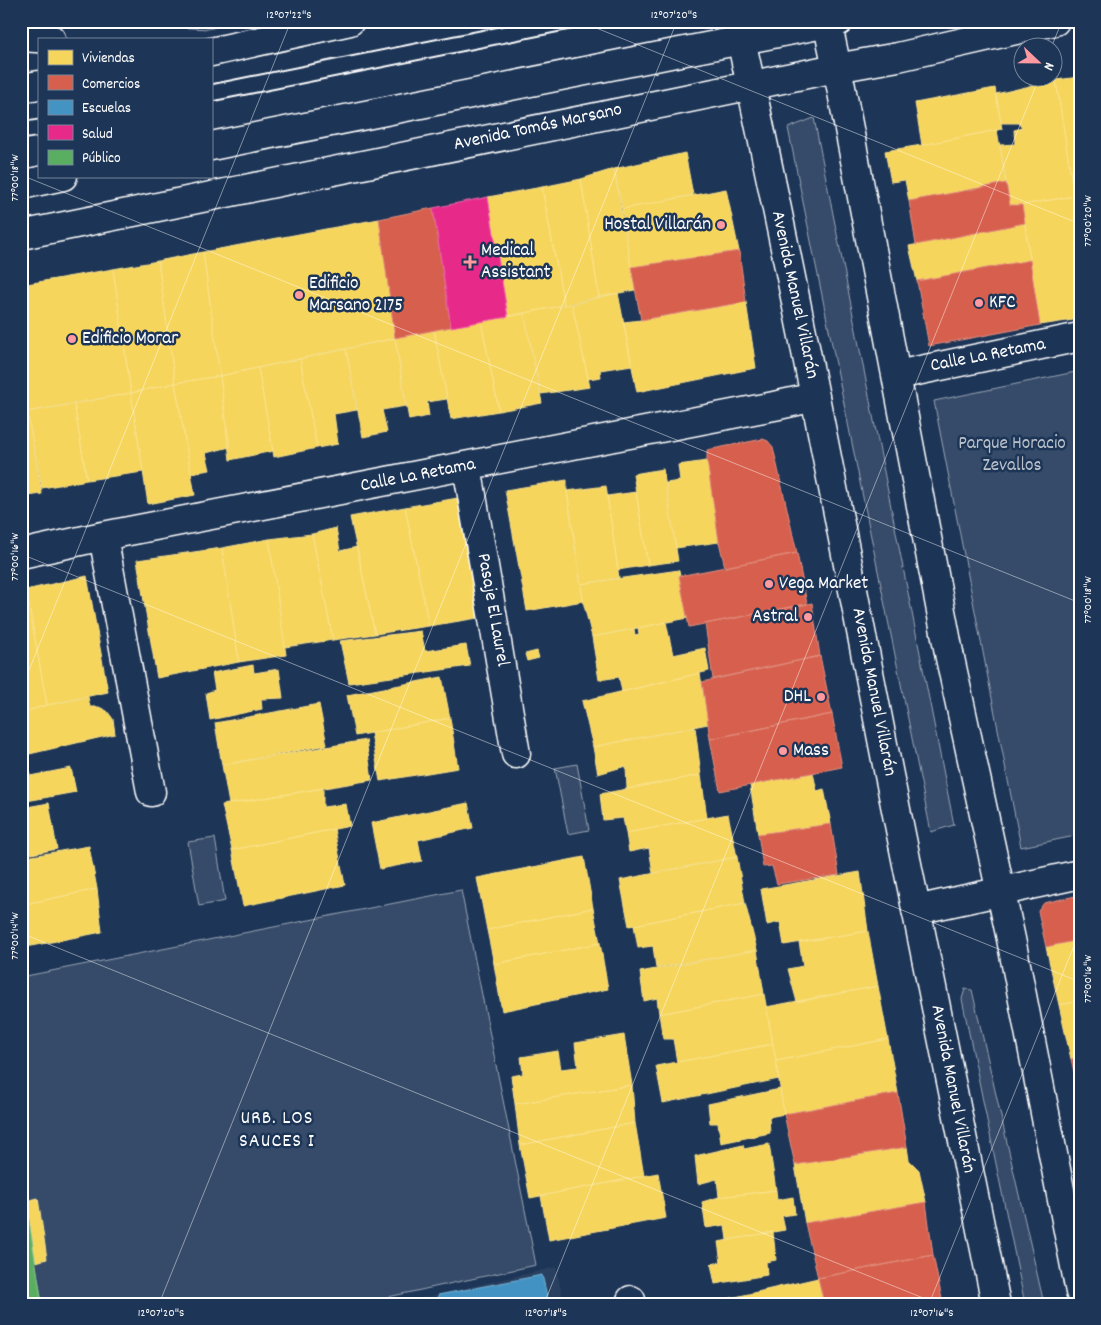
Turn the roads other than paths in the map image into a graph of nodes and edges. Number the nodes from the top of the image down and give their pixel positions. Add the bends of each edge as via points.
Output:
1 (350, 21) edge
2 (570, 21) edge
3 (1055, 21) edge
4 (831, 22) edge
5 (739, 31) edge
6 (21, 37) edge
7 (38, 38) edge
8 (215, 50) edge
9 (836, 68) junction
10 (38, 85) edge
11 (752, 85) junction
12 (21, 88) edge
13 (212, 93) edge
14 (38, 128) edge
15 (21, 131) edge
16 (212, 146) edge
17 (54, 178) edge
18 (21, 185) edge
19 (21, 235) edge
20 (1080, 337) edge
21 (896, 375) junction
22 (815, 397) junction
23 (467, 466) junction
24 (103, 536) junction
25 (21, 554) edge
26 (516, 754) dead end
27 (151, 792) dead end
28 (1080, 874) edge
29 (1000, 891) junction
30 (916, 910) junction
31 (1080, 1292) edge
32 (996, 1304) edge

1 - 8 main road
2 - 13 lane
3 - 9 main road, Avenida Tomás Marsano
4 - 5 main road
4 - 9 main road
5 - 11 main road, Avenida Manuel Villarán
5 - 16 main road
6 - 7 main road
9 - 11 main road, Avenida Tomás Marsano
9 - 21 main road
10 - 12 main road
11 - 19 main road, Avenida Tomás Marsano
11 - 22 main road, Avenida Manuel Villarán
14 - 15 lane
17 - 18 main road
20 - 21 main road, Calle La Retama
21 - 29 main road via 950,658
22 - 23 main road, Calle La Retama
22 - 30 main road, Avenida Manuel Villarán
23 - 24 main road, Calle La Retama
23 - 26 main road, Pasaje El Laurel
24 - 25 main road, Calle La Retama
24 - 27 main road
28 - 29 main road
29 - 30 main road
29 - 31 main road
30 - 32 main road, Avenida Manuel Villarán

